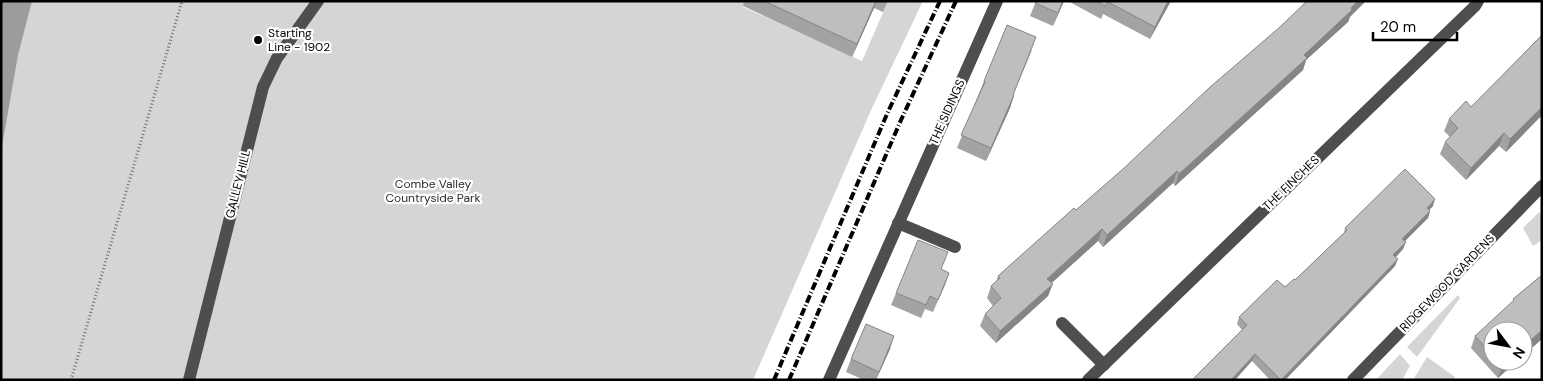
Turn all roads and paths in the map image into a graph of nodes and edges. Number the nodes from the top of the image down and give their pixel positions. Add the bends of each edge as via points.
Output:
1 (182, 1) edge
2 (318, 1) edge
3 (997, 1) edge
4 (1478, 1) edge
5 (1542, 186) edge
6 (898, 223) junction
7 (955, 247) dead end
8 (1062, 323) dead end
9 (1104, 364) junction
10 (71, 380) edge
11 (189, 380) edge
12 (829, 380) edge
13 (1088, 380) edge
14 (1353, 380) edge

1 - 10 path
2 - 11 street, GALLEY HILL via 277,58 263,87
3 - 6 street, THE SIDINGS
4 - 9 street, THE FINCHES
5 - 14 street, RIDGEWOOD GARDENS
6 - 7 street
6 - 12 street, THE SIDINGS
8 - 9 street
9 - 13 street, THE FINCHES

